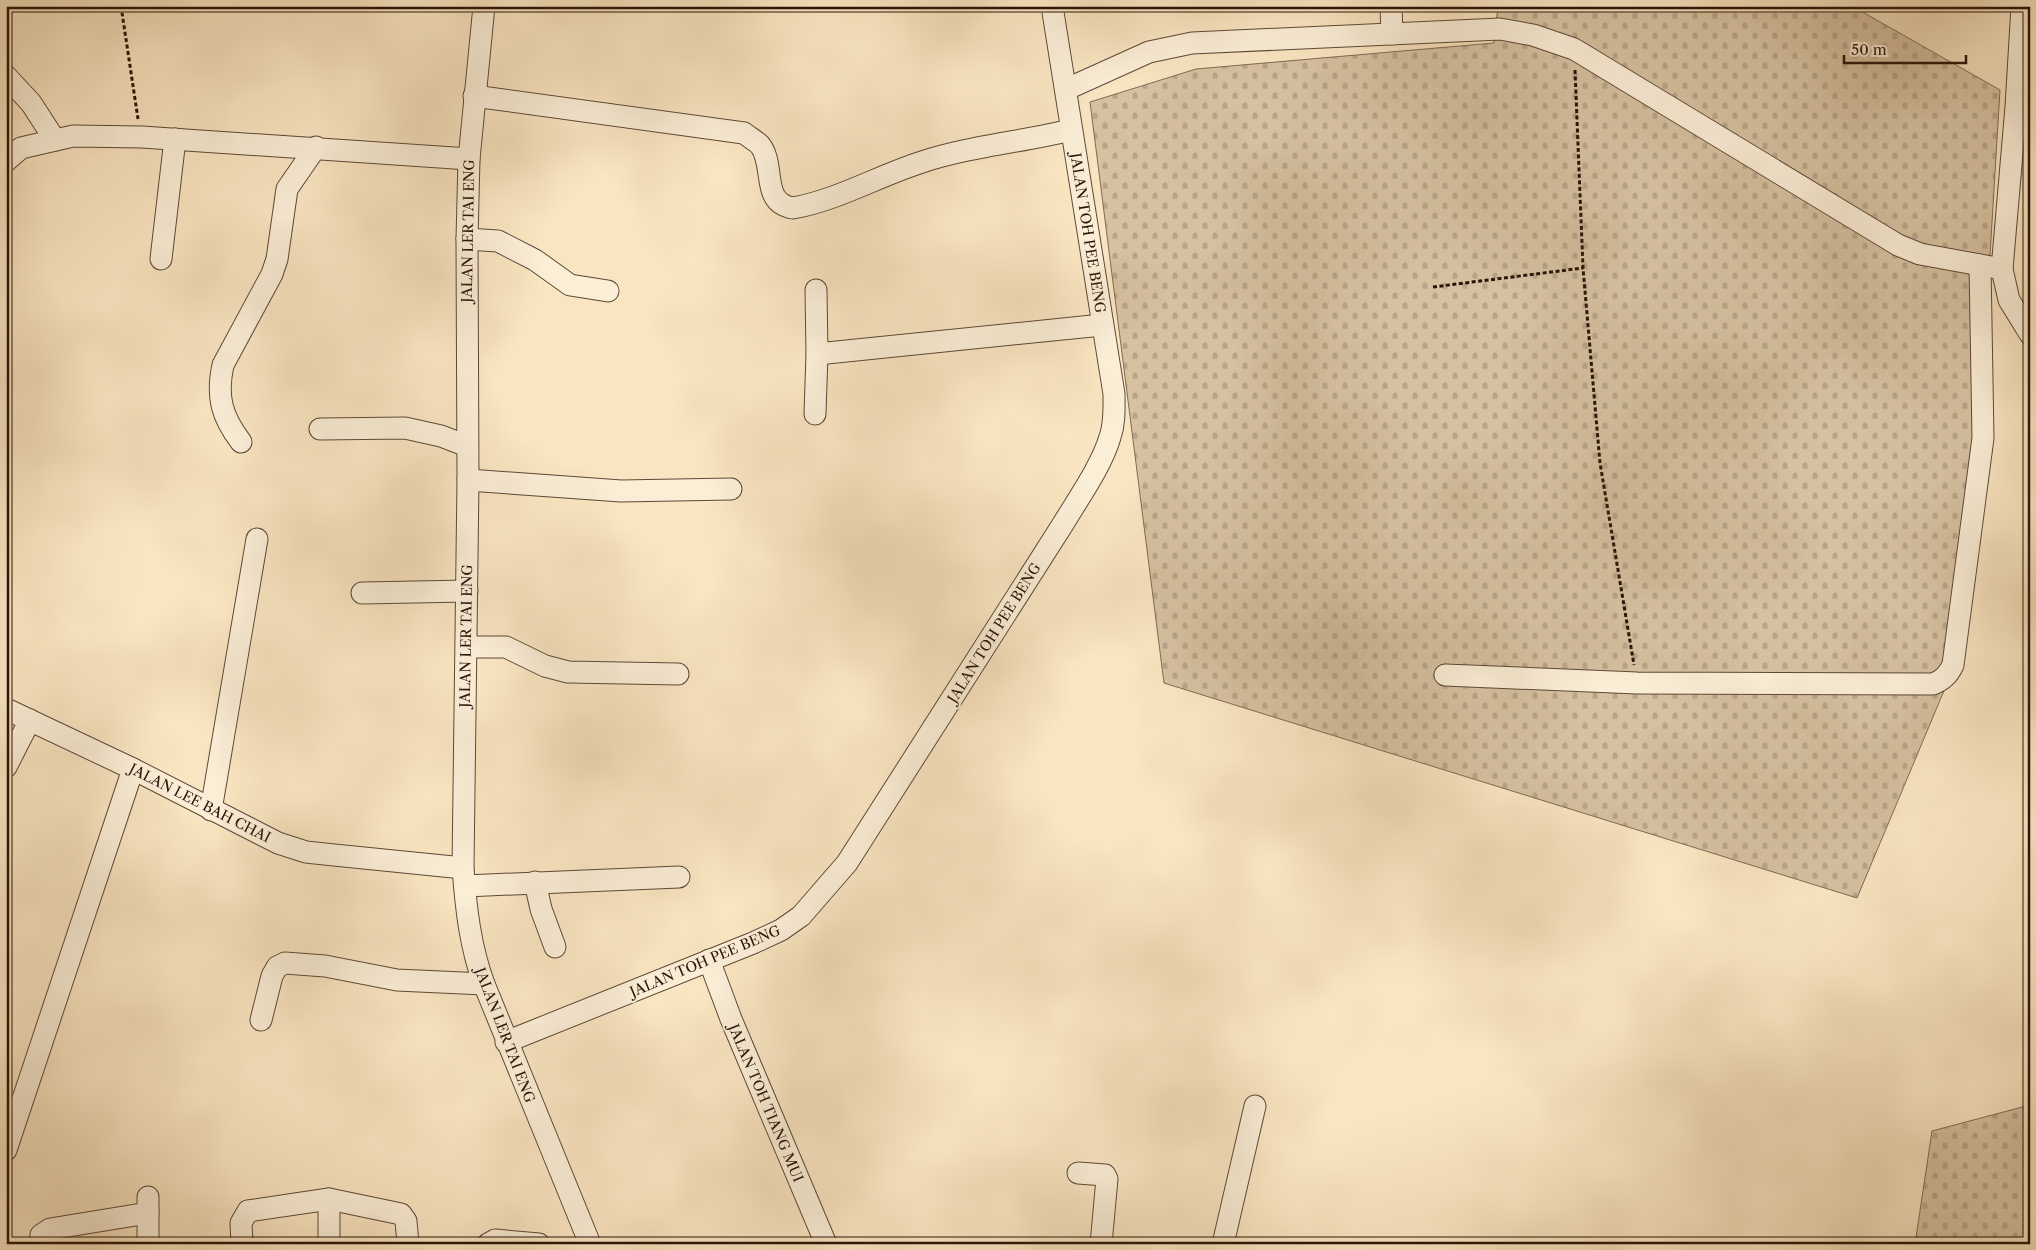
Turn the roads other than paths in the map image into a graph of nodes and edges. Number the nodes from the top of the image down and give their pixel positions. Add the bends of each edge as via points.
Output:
1 (484, 6) edge
2 (1052, 6) edge
3 (1391, 6) edge
4 (2022, 6) edge
5 (1392, 34) junction
6 (6, 76) edge
7 (1067, 90) junction
8 (474, 96) junction
9 (2023, 106) edge
10 (1071, 130) junction
11 (175, 139) junction
12 (56, 140) junction
13 (316, 148) junction
14 (469, 159) junction
15 (6, 161) edge
16 (467, 239) junction
17 (161, 259) dead end
18 (1980, 265) junction
19 (2002, 269) junction
20 (816, 290) dead end
21 (608, 291) dead end
22 (1102, 325) junction
23 (2030, 334) edge
24 (817, 354) junction
25 (815, 414) dead end
26 (320, 429) dead end
27 (240, 442) dead end
28 (467, 446) junction
29 (468, 480) junction
30 (731, 489) dead end
31 (257, 539) dead end
32 (467, 591) junction
33 (362, 593) dead end
34 (466, 647) junction
35 (678, 674) dead end
36 (1445, 675) dead end
37 (6, 709) edge
38 (30, 720) junction
39 (6, 767) edge
40 (129, 780) junction
41 (211, 810) junction
42 (464, 877) junction
43 (679, 877) dead end
44 (535, 882) junction
45 (555, 947) dead end
46 (709, 960) junction
47 (484, 984) junction
48 (261, 1020) dead end
49 (506, 1042) junction
50 (1256, 1106) dead end
51 (6, 1150) edge
52 (1078, 1173) dead end
53 (329, 1200) junction
54 (42, 1244) edge
55 (148, 1244) edge
56 (242, 1244) edge
57 (329, 1244) edge
58 (408, 1244) edge
59 (488, 1244) edge
60 (539, 1244) edge
61 (590, 1244) edge
62 (826, 1244) edge
63 (1101, 1244) edge
64 (1223, 1244) edge

1 - 8 street, JALAN LER TAI ENG
2 - 7 street, JALAN TOH PEE BENG
3 - 5 street
4 - 9 street
5 - 7 street via 1169,46
5 - 18 street via 1500,29 1533,35 1574,49 1898,245 1920,254
6 - 12 street via 31,102
7 - 10 street, JALAN TOH PEE BENG
8 - 10 street via 744,134 760,145 765,155 773,196 785,207 793,208 844,194 903,168 956,152
8 - 14 street, JALAN LER TAI ENG
9 - 19 street
10 - 22 street, JALAN TOH PEE BENG
11 - 12 street via 72,136
11 - 13 street
11 - 17 street
12 - 15 street via 21,148
13 - 14 street
13 - 27 street via 287,189 272,274 223,365 220,380 222,409 227,424
14 - 16 street, JALAN LER TAI ENG
16 - 21 street via 498,241 535,260 570,284
16 - 28 street, JALAN LER TAI ENG
18 - 19 street
18 - 36 street via 1983,438 1953,665 1949,674 1933,684 1637,683
19 - 23 street via 2009,300
20 - 24 street
22 - 24 street
22 - 46 street, JALAN TOH PEE BENG via 1110,360 1114,420 1110,438 1063,524 847,863 822,895 781,930
24 - 25 street
26 - 28 street via 405,428
28 - 29 street, JALAN LER TAI ENG
29 - 30 street via 621,491
29 - 32 street, JALAN LER TAI ENG
31 - 41 street
32 - 33 street
32 - 34 street, JALAN LER TAI ENG
34 - 35 street via 506,647 545,666 568,672
34 - 42 street, JALAN LER TAI ENG
37 - 38 street, JALAN LEE BAH CHAI
38 - 39 street
38 - 40 street, JALAN LEE BAH CHAI
40 - 41 street, JALAN LEE BAH CHAI
40 - 51 street
41 - 42 street, JALAN LEE BAH CHAI via 278,843 306,852 401,864
42 - 44 street, JALAN LEE BAH CHAI
42 - 47 street, JALAN LER TAI ENG via 472,946
43 - 44 street, JALAN LEE BAH CHAI
44 - 45 street
46 - 49 street, JALAN TOH PEE BENG
46 - 62 street, JALAN TOH TIANG MUI
47 - 48 street via 397,980 317,965 285,963 277,967 272,976
47 - 49 street, JALAN LER TAI ENG
49 - 61 street, JALAN LER TAI ENG
50 - 64 street
52 - 63 street via 1105,1175 1107,1179
53 - 56 street via 248,1211 241,1224
53 - 57 street
53 - 58 street via 401,1214 406,1221
54 - 55 street via 42,1236 50,1229 148,1205
59 - 60 street via 495,1240

